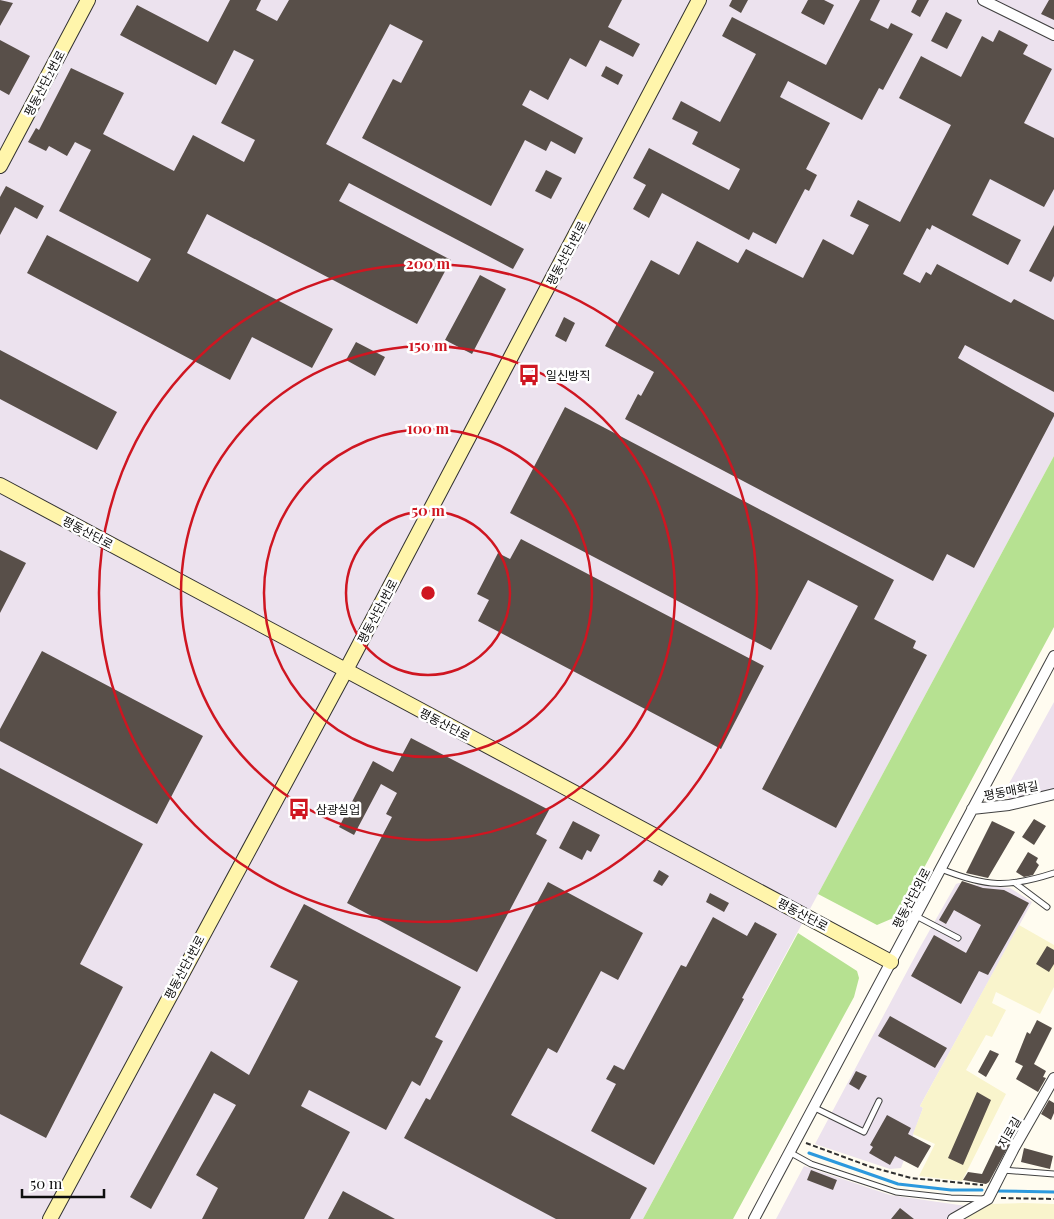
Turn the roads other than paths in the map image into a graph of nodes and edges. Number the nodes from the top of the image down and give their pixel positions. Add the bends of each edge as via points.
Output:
1 (88, 0) edge
2 (699, 0) edge
3 (983, 0) edge
4 (1054, 36) edge
5 (0, 166) edge
6 (0, 485) edge
7 (1054, 656) edge
8 (346, 670) junction
9 (1054, 794) edge
10 (972, 810) junction
11 (940, 869) junction
12 (1054, 873) edge
13 (1015, 883) junction
14 (1047, 907) dead end
15 (916, 916) junction
16 (958, 938) dead end
17 (891, 962) junction
18 (1054, 1078) edge
19 (879, 1101) dead end
20 (815, 1108) junction
21 (791, 1154) junction
22 (1003, 1170) junction
23 (1054, 1174) edge
24 (988, 1199) junction
25 (50, 1219) edge
26 (754, 1219) edge
27 (953, 1219) edge

1 - 5 street, 평동산단2번로
2 - 8 street, 평동산단1번로
3 - 4 street
6 - 8 street, 평동산단로
7 - 10 street, 평동산단외로
8 - 17 street, 평동산단로
8 - 25 street, 평동산단1번로
9 - 10 street, 평동매화길
10 - 11 street, 평동산단외로
11 - 13 lane via 971,881
11 - 15 street, 평동산단외로
12 - 13 lane
13 - 14 lane
15 - 16 lane
15 - 17 street, 평동산단외로
17 - 20 street, 평동산단외로
18 - 22 street, 지로길
19 - 20 lane via 864,1132
20 - 21 street, 평동산단외로
21 - 24 lane via 811,1164 896,1192
21 - 26 street, 평동산단외로
22 - 23 lane
22 - 24 street, 지로길
24 - 27 street

